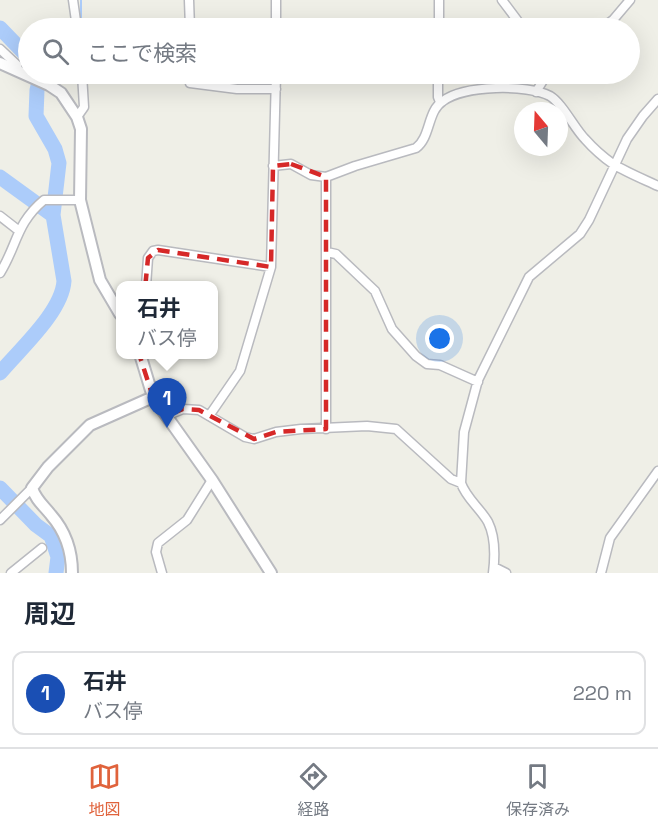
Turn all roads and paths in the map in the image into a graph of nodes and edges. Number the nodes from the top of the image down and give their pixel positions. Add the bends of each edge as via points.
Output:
1 (73, 0) edge
2 (189, 0) edge
3 (276, 0) edge
4 (439, 0) edge
5 (502, 0) edge
6 (630, 0) edge
7 (76, 18) edge
8 (190, 18) edge
9 (276, 18) edge
10 (439, 18) edge
11 (516, 18) edge
12 (616, 18) edge
13 (0, 49) edge
14 (0, 63) edge
15 (18, 71) joint
16 (47, 84) edge
17 (83, 84) edge
18 (206, 84) edge
19 (276, 84) edge
20 (438, 84) edge
21 (541, 84) edge
22 (276, 89) junction
23 (536, 92) junction
24 (658, 99) edge
25 (440, 102) junction
26 (77, 117) junction
27 (614, 165) junction
28 (273, 166) junction
29 (326, 177) junction
30 (658, 186) edge
31 (80, 200) junction
32 (0, 216) edge
33 (18, 230) junction
34 (327, 252) junction
35 (271, 267) junction
36 (0, 273) edge
37 (146, 281) edge
38 (116, 307) edge
39 (142, 359) edge
40 (478, 382) junction
41 (153, 397) junction
42 (166, 416) junction
43 (209, 416) junction
44 (326, 429) junction
45 (658, 471) edge
46 (212, 480) junction
47 (461, 483) junction
48 (28, 492) junction
49 (0, 520) edge
50 (42, 549) dead end
51 (494, 570) edge
52 (11, 573) edge
53 (72, 573) edge
54 (162, 573) edge
55 (271, 573) edge
56 (506, 573) edge
57 (601, 573) edge

1 - 7 street
2 - 8 street
3 - 9 street
4 - 10 street
5 - 11 street
6 - 12 street
13 - 15 street via 17,65
14 - 15 street
16 - 26 street via 61,93
17 - 26 street via 84,107
18 - 22 street
19 - 22 street
20 - 25 street
21 - 23 street
22 - 28 street
23 - 25 street via 478,89
23 - 27 street via 552,97 583,138
24 - 27 street via 633,131
25 - 29 street via 416,148
26 - 31 street via 81,129
27 - 30 street
27 - 40 street via 580,234 529,277
28 - 29 street via 291,164 311,175
28 - 35 street
29 - 34 street
31 - 33 street via 44,200 32,209
31 - 38 street via 100,280
32 - 33 street
33 - 36 street
34 - 40 street via 336,254 375,291 392,329 416,356 427,364 440,365
34 - 44 street
35 - 37 street via 158,250 148,258
35 - 43 street via 240,371
39 - 41 street
40 - 47 street via 464,432
41 - 42 street
41 - 48 street via 90,425
42 - 43 street via 183,409 199,410
42 - 46 street
43 - 44 street via 254,439 276,432
44 - 47 street via 396,429 451,479
45 - 57 street via 610,538
46 - 54 street via 187,520 158,543 156,552
46 - 55 street
47 - 51 street via 488,522
48 - 49 street
48 - 53 street via 64,531
50 - 52 street
51 - 56 street

